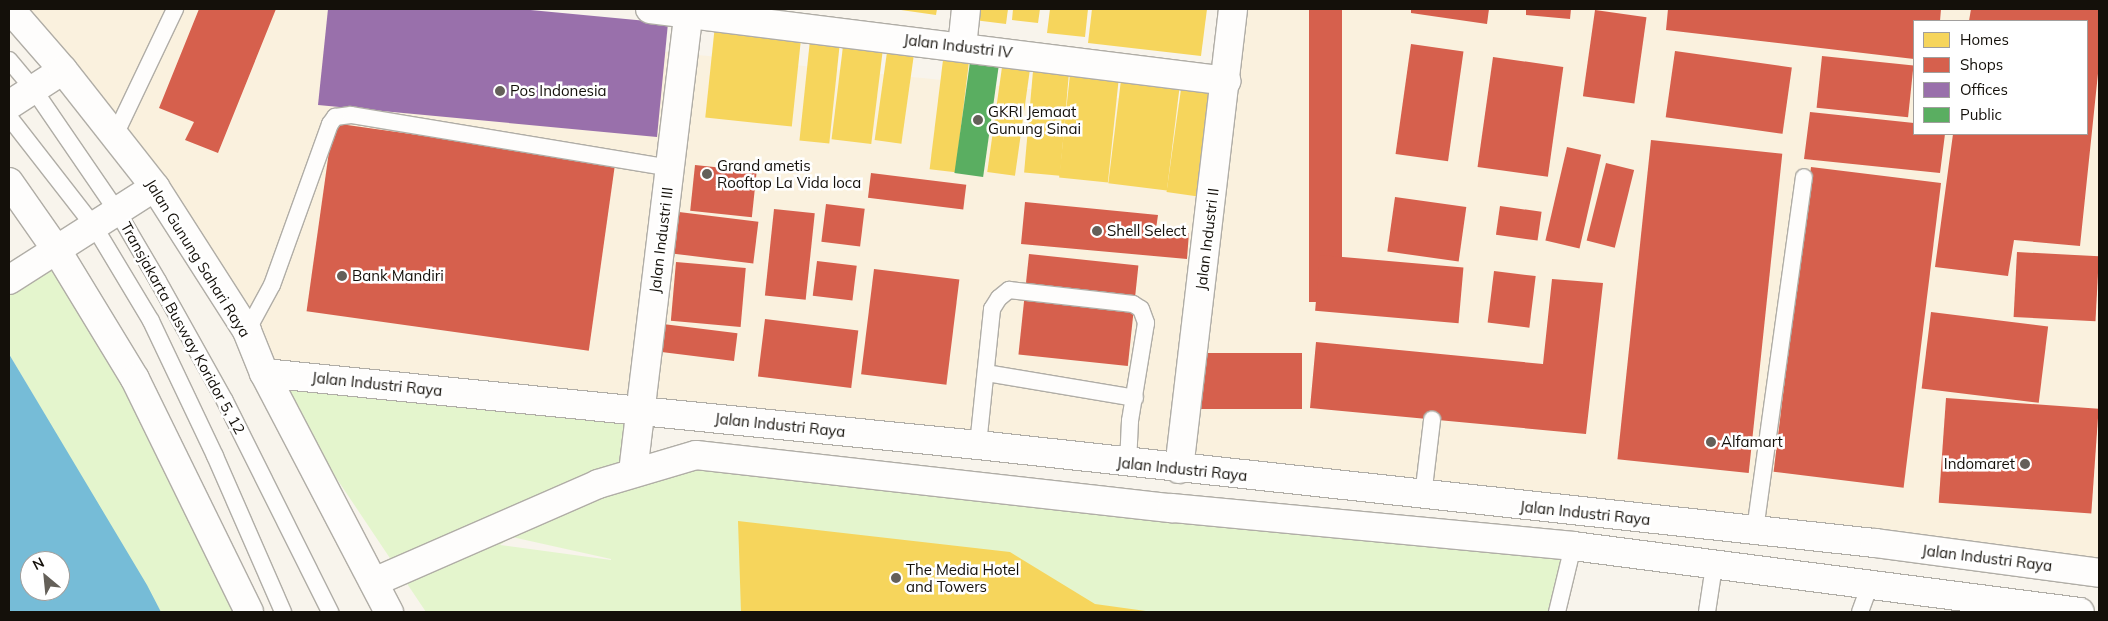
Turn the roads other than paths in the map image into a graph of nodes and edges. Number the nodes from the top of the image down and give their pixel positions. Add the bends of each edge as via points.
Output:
1 (10, 9) edge
2 (175, 9) edge
3 (650, 9) edge
4 (966, 9) edge
5 (1233, 9) edge
6 (689, 11) edge
7 (962, 47) junction
8 (9, 60) edge
9 (64, 70) junction
10 (1227, 81) junction
11 (34, 90) junction
12 (9, 105) edge
13 (9, 117) edge
14 (115, 136) junction
15 (670, 168) junction
16 (1804, 177) dead end
17 (9, 182) edge
18 (155, 187) junction
19 (118, 211) junction
20 (94, 226) junction
21 (56, 250) junction
22 (9, 280) edge
23 (247, 332) junction
24 (264, 373) junction
25 (986, 373) junction
26 (1135, 398) junction
27 (641, 411) junction
28 (1432, 420) dead end
29 (978, 445) junction
30 (1128, 464) junction
31 (1179, 469) junction
32 (633, 472) junction
33 (1423, 496) junction
34 (1755, 530) junction
35 (1875, 544) junction
36 (1573, 546) junction
37 (1714, 566) junction
38 (2099, 573) edge
39 (374, 582) junction
40 (1870, 585) junction
41 (249, 612) edge
42 (283, 612) edge
43 (330, 612) edge
44 (389, 612) edge
45 (1557, 612) edge
46 (1707, 612) edge
47 (1860, 612) edge
48 (2069, 612) edge

1 - 9 main road, Jalan Gunung Sahari Raya
2 - 14 lane
3 - 6 main road, Jalan Industri IV
4 - 7 main road
5 - 10 main road, Jalan Industri II
6 - 7 main road, Jalan Industri IV
6 - 15 main road, Jalan Industri III
7 - 10 main road, Jalan Industri IV
8 - 11 lane, Transjakarta Busway Koridor 5, 12
9 - 11 main road
9 - 14 main road, Jalan Gunung Sahari Raya
10 - 31 main road, Jalan Industri II
11 - 12 main road
11 - 19 lane, Transjakarta Busway Koridor 5, 12
13 - 20 lane, Transjakarta Busway Koridor 5, 12
14 - 18 main road, Jalan Gunung Sahari Raya
15 - 23 lane via 351,115 335,117 272,285
15 - 27 main road, Jalan Industri III
16 - 34 lane
17 - 21 main road
18 - 19 main road
18 - 23 main road, Jalan Gunung Sahari Raya
19 - 20 main road
19 - 43 lane, Transjakarta Busway Koridor 5, 12 via 225,401
20 - 21 main road
20 - 42 lane, Transjakarta Busway Koridor 5, 12 via 151,321 227,482
21 - 22 main road
21 - 41 main road via 135,380
23 - 24 main road, Jalan Gunung Sahari Raya
24 - 27 main road, Jalan Industri Raya
24 - 39 main road, Jalan Gunung Sahari Raya
25 - 26 lane
25 - 26 lane via 992,309 1009,290 1133,304 1141,309 1146,323
25 - 29 lane
26 - 30 lane
27 - 29 main road, Jalan Industri Raya
27 - 32 main road, Jalan Industri III
28 - 33 lane
29 - 30 main road, Jalan Industri Raya
30 - 31 main road, Jalan Industri Raya
31 - 33 main road, Jalan Industri Raya
32 - 36 main road via 696,455 1172,508
32 - 39 main road via 483,532
33 - 34 main road, Jalan Industri Raya
34 - 35 main road, Jalan Industri Raya
35 - 38 main road, Jalan Industri Raya
35 - 40 main road
36 - 37 main road
36 - 45 lane
37 - 40 main road
37 - 46 lane
39 - 44 main road, Jalan Gunung Sahari Raya
40 - 47 lane
40 - 48 main road

